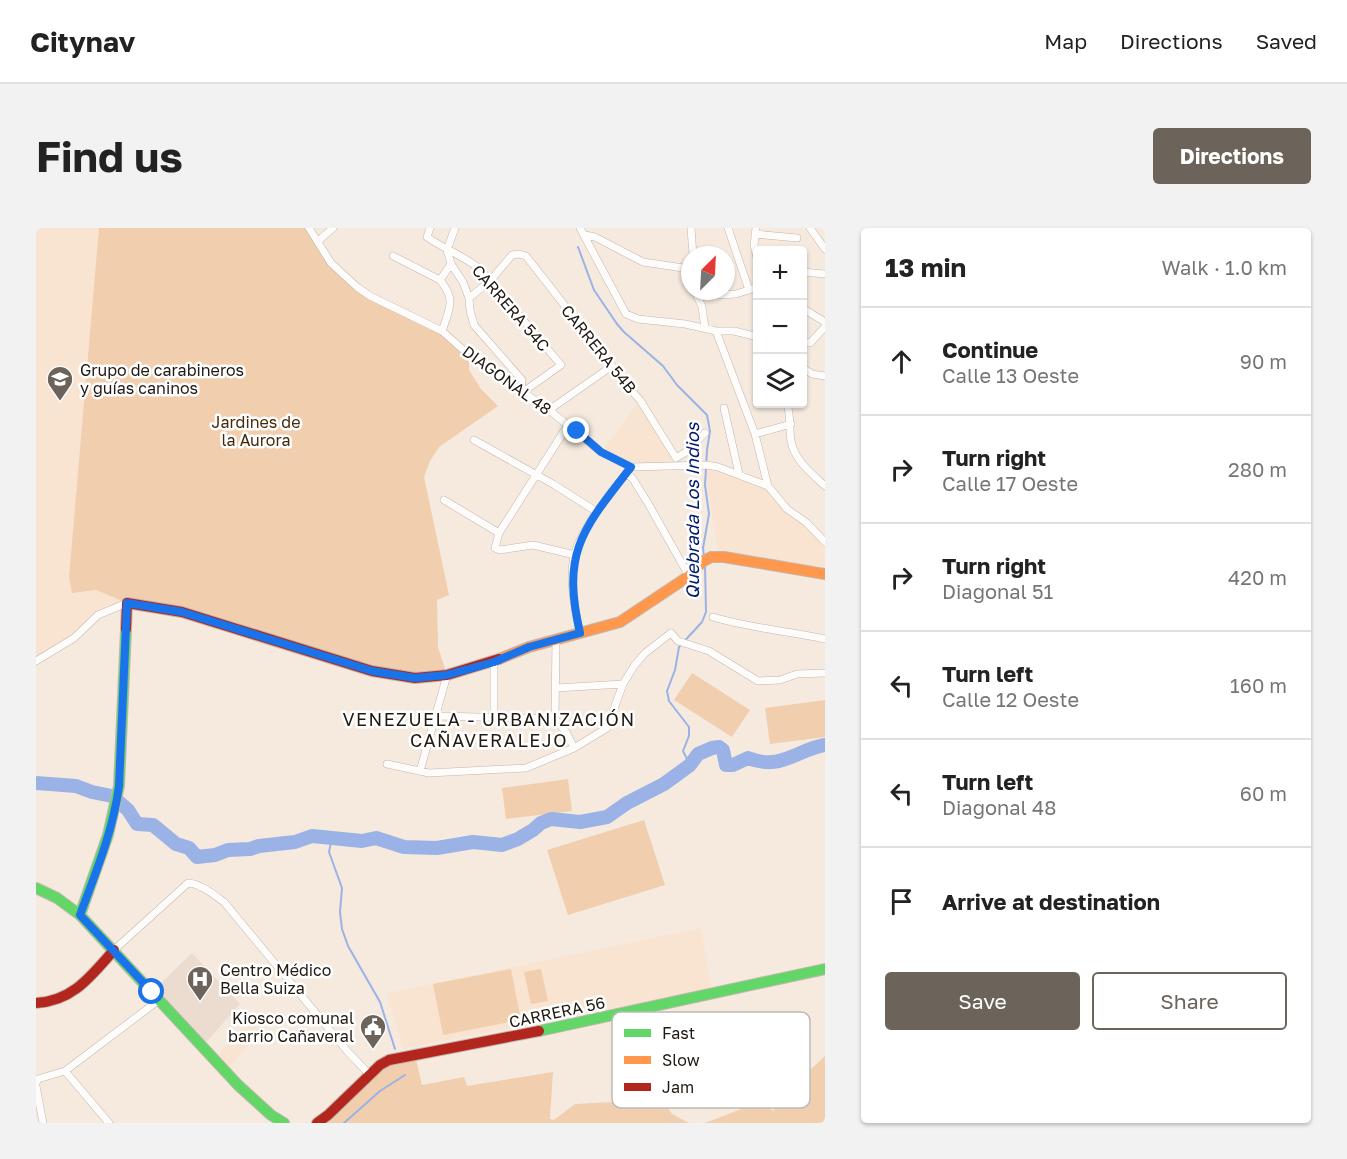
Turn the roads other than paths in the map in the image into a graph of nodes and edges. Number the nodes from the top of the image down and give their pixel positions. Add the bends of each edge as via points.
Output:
1 (309, 228) edge
2 (333, 228) edge
3 (430, 228) edge
4 (455, 228) edge
5 (580, 228) edge
6 (691, 228) edge
7 (728, 228) edge
8 (810, 228) edge
9 (755, 231) edge
10 (585, 235) junction
11 (797, 238) dead end
12 (318, 240) junction
13 (692, 246) edge
14 (754, 246) edge
15 (825, 249) edge
16 (447, 250) junction
17 (393, 256) dead end
18 (451, 264) junction
19 (681, 268) edge
20 (807, 272) edge
21 (825, 274) edge
22 (440, 279) junction
23 (490, 281) junction
24 (753, 289) edge
25 (749, 291) junction
26 (735, 294) edge
27 (469, 298) junction
28 (699, 300) edge
29 (807, 310) edge
30 (825, 322) edge
31 (825, 327) edge
32 (705, 328) junction
33 (442, 331) junction
34 (717, 331) junction
35 (753, 337) edge
36 (807, 343) edge
37 (612, 366) junction
38 (807, 370) edge
39 (825, 376) edge
40 (522, 392) junction
41 (724, 408) dead end
42 (788, 408) edge
43 (549, 410) junction
44 (791, 424) junction
45 (568, 425) junction
46 (705, 434) dead end
47 (755, 434) junction
48 (474, 440) dead end
49 (676, 458) junction
50 (675, 467) junction
51 (629, 470) junction
52 (739, 474) junction
53 (536, 475) junction
54 (768, 486) junction
55 (825, 486) edge
56 (444, 500) dead end
57 (597, 512) junction
58 (499, 533) junction
59 (825, 542) edge
60 (575, 555) junction
61 (825, 574) edge
62 (689, 576) junction
63 (127, 603) junction
64 (713, 617) dead end
65 (580, 633) junction
66 (556, 639) junction
67 (825, 639) edge
68 (36, 661) edge
69 (494, 662) junction
70 (825, 673) edge
71 (447, 675) junction
72 (623, 684) junction
73 (556, 687) junction
74 (436, 716) junction
75 (494, 717) junction
76 (555, 719) junction
77 (574, 748) junction
78 (387, 764) dead end
79 (420, 771) junction
80 (36, 888) edge
81 (80, 915) junction
82 (114, 950) junction
83 (825, 969) edge
84 (159, 1000) junction
85 (36, 1003) edge
86 (628, 1012) edge
87 (612, 1015) edge
88 (65, 1071) junction
89 (370, 1075) junction
90 (36, 1085) edge
91 (281, 1122) edge
92 (43, 1123) edge
93 (109, 1123) edge
94 (317, 1123) edge

1 - 12 street, DIAGONAL 48
2 - 12 street
3 - 16 street, CARRERA 54C via 427,237
4 - 16 street
5 - 10 street
6 - 13 street
7 - 25 street
8 - 15 street
9 - 11 street
9 - 14 street
10 - 19 street via 651,264
10 - 32 street via 626,314
12 - 33 street, DIAGONAL 48 via 332,263 357,287
16 - 18 street
16 - 23 street, CARRERA 54C via 468,260
17 - 22 street
18 - 22 street
18 - 27 street
20 - 21 street
22 - 33 street via 450,299
23 - 27 street
23 - 37 street, CARRERA 54B via 512,255 526,256
23 - 40 street, CARRERA 54C via 561,365
24 - 25 street
25 - 26 street
27 - 40 street via 474,325 522,380
28 - 32 street
29 - 30 street
31 - 36 street
32 - 34 street
33 - 40 street, DIAGONAL 48
34 - 35 street
34 - 47 street
37 - 43 street
37 - 49 street, CARRERA 54B via 640,399
38 - 39 street
40 - 43 street, DIAGONAL 48
41 - 52 street
42 - 44 street
43 - 45 street, DIAGONAL 48
44 - 47 street
44 - 55 street via 791,443 798,459
45 - 51 street, DIAGONAL 48
45 - 53 street
46 - 49 street
47 - 54 street
48 - 53 street
49 - 50 street
50 - 51 street, DIAGONAL 48
50 - 52 street, DIAGONAL 48 via 718,467
51 - 57 street
51 - 62 street
52 - 54 street, DIAGONAL 48
53 - 57 street
53 - 58 street
54 - 59 street via 787,509
56 - 58 street
57 - 60 street
58 - 60 street via 495,548 500,550 533,545
60 - 65 street via 573,594
61 - 62 street via 711,557
62 - 65 street via 620,622
63 - 68 street via 98,615 74,638
63 - 71 street via 182,612 372,671 415,678
63 - 81 street via 115,814
64 - 67 street
65 - 66 street
66 - 69 street
66 - 73 street
69 - 71 street
69 - 75 street
70 - 72 street via 758,681 671,633 645,653
71 - 74 street
72 - 73 street
72 - 77 street via 607,728
73 - 76 street
74 - 75 street
74 - 79 street
75 - 76 street
76 - 77 street
77 - 79 street via 526,768
78 - 79 street
80 - 81 street
81 - 82 street
82 - 84 street
82 - 85 street via 68,997
82 - 89 street via 188,883 193,883 224,902
83 - 86 street, CARRERA 56
84 - 88 street
84 - 91 street via 238,1084
87 - 89 street, CARRERA 56 via 389,1060
88 - 90 street via 38,1079
88 - 93 street
89 - 94 street, CARRERA 56
90 - 92 street

